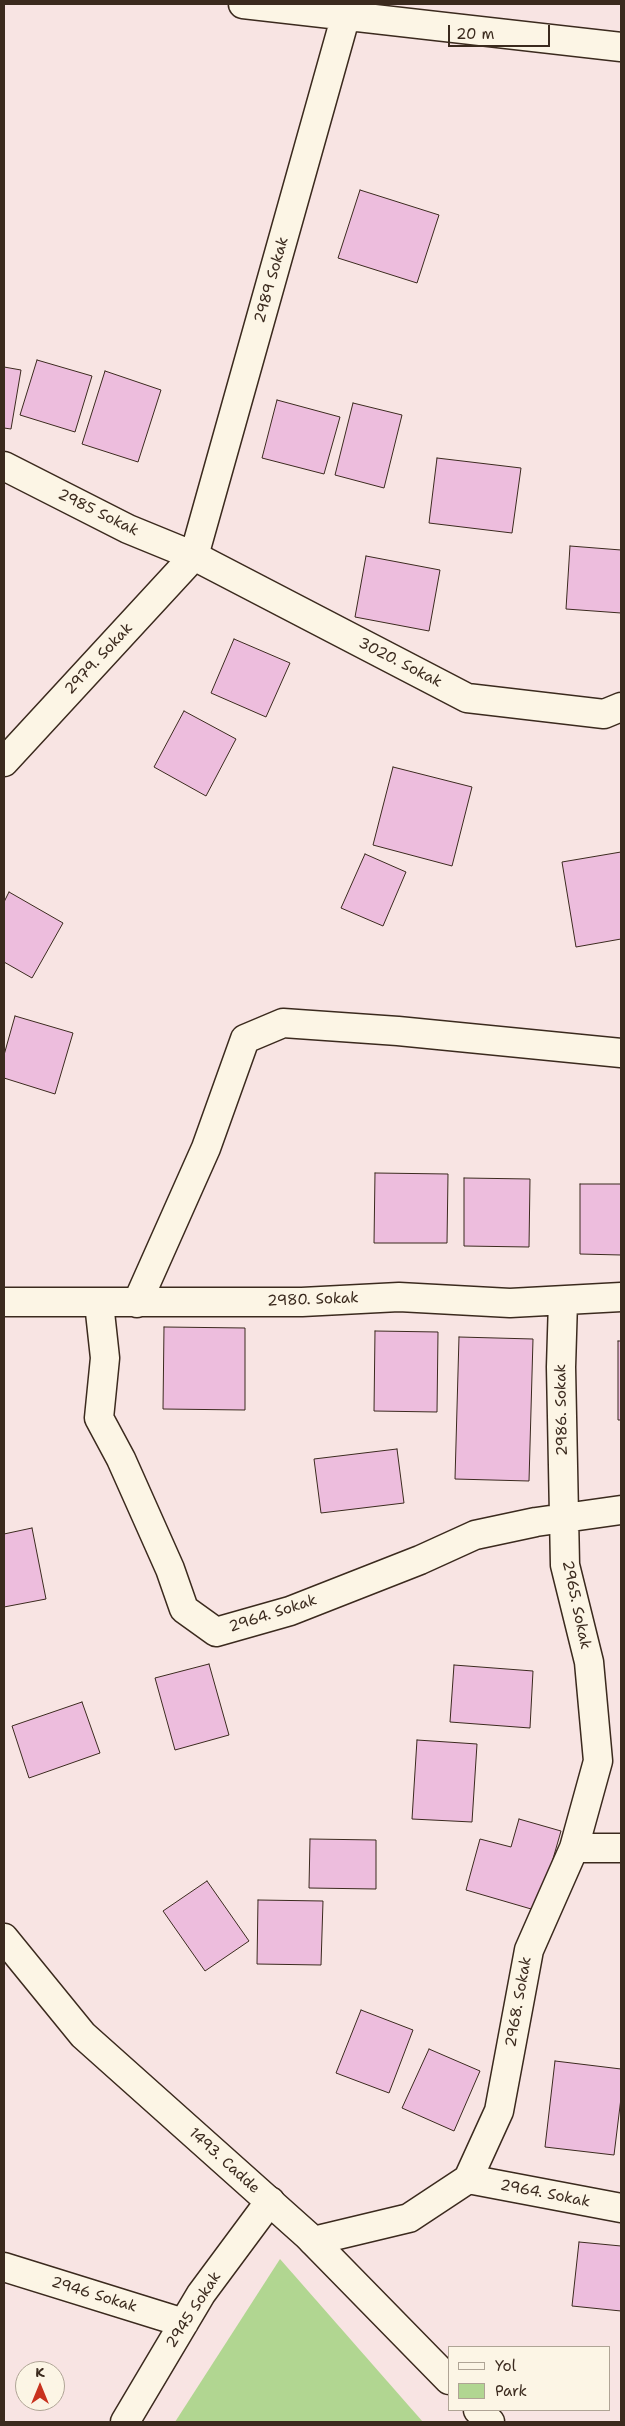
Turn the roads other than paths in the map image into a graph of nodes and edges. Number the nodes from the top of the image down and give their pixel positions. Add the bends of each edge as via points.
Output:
1 (243, 4) edge
2 (348, 9) edge
3 (621, 47) edge
4 (4, 466) edge
5 (194, 556) junction
6 (621, 707) edge
7 (4, 762) edge
8 (621, 1053) edge
9 (621, 1297) edge
10 (563, 1301) junction
11 (4, 1302) edge
12 (99, 1302) junction
13 (137, 1302) junction
14 (621, 1510) edge
15 (563, 1518) junction
16 (589, 1662) joint
17 (574, 1848) junction
18 (621, 1848) edge
19 (4, 1938) edge
20 (468, 2179) junction
21 (270, 2201) junction
22 (621, 2208) edge
23 (313, 2241) junction
24 (4, 2267) edge
25 (184, 2323) junction
26 (448, 2379) edge
27 (479, 2411) edge
28 (125, 2422) edge
29 (490, 2422) edge

1 - 2 street
2 - 3 street
2 - 5 street, 2989 Sokak
4 - 5 street, 2985 Sokak via 128,529
5 - 6 street, 3020. Sokak via 467,698 604,714
5 - 7 street, 2979. Sokak
8 - 13 street via 284,1023 245,1039 206,1148
9 - 10 street, 2980. Sokak
10 - 13 street, 2980. Sokak via 399,1297 302,1302
10 - 15 street, 2986. Sokak
11 - 12 street, 2980. Sokak
12 - 13 street, 2980. Sokak
12 - 15 street, 2964. Sokak via 105,1358 99,1418 170,1569 184,1609 216,1632 290,1611 475,1535
14 - 15 street, 2964. Sokak
15 - 16 street, 2965. Sokak via 565,1565
16 - 17 street, 2968. Sokak via 598,1761
17 - 18 street
17 - 20 street, 2968. Sokak via 529,1950 499,2111
19 - 21 street, 1493. Cadde via 83,2035
20 - 22 street, 2964. Sokak
20 - 23 street via 409,2218
21 - 23 street, 1493. Cadde
21 - 25 street, 2945 Sokak via 201,2294
23 - 26 street, 1493. Cadde
24 - 25 street, 2946 Sokak
25 - 28 street, 2945 Sokak
27 - 29 street

